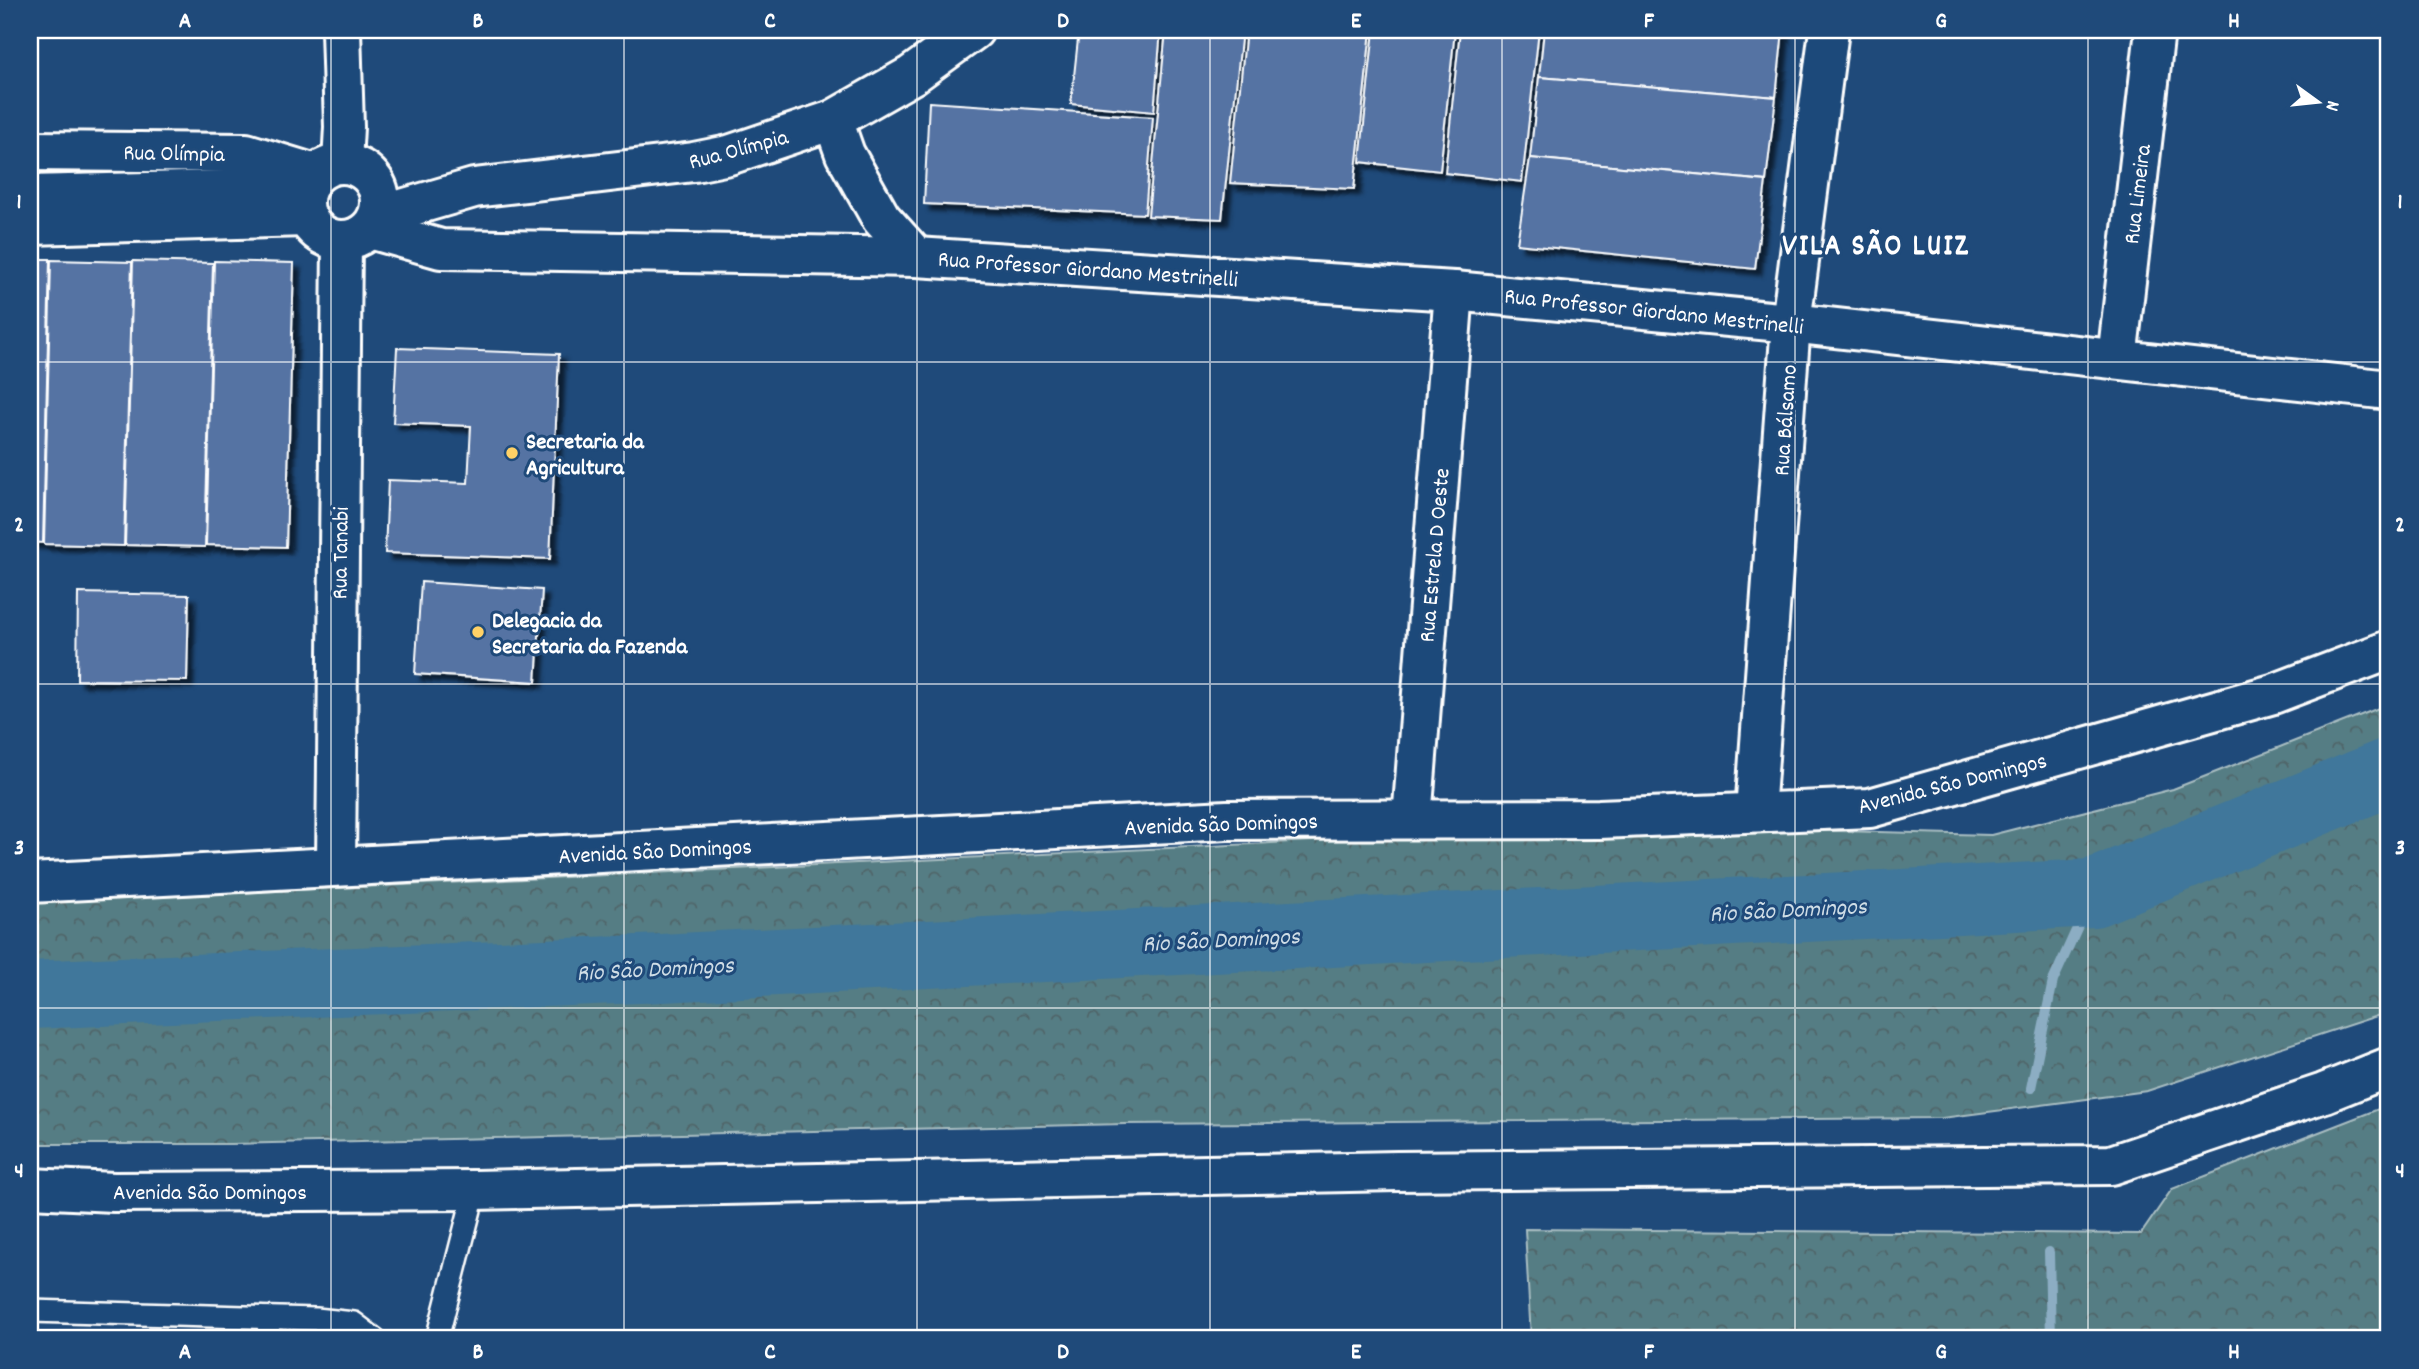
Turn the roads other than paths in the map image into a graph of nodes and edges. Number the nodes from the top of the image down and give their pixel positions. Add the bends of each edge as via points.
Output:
1 (341, 30) edge
2 (974, 30) edge
3 (1829, 30) edge
4 (2155, 30) edge
5 (833, 120) junction
6 (30, 151) edge
7 (328, 183) junction
8 (474, 188) junction
9 (30, 195) edge
10 (30, 225) edge
11 (363, 229) junction
12 (916, 257) junction
13 (1454, 291) junction
14 (1791, 323) junction
15 (2118, 359) junction
16 (2389, 390) edge
17 (2389, 650) edge
18 (1755, 812) junction
19 (1412, 819) junction
20 (336, 866) junction
21 (30, 883) edge
22 (2389, 1067) edge
23 (30, 1188) edge
24 (475, 1191) junction
25 (30, 1311) edge
26 (269, 1329) edge
27 (375, 1339) edge
28 (437, 1339) edge

1 - 7 street via 344,127
2 - 5 street, Rua Olímpia via 912,75
3 - 14 street, Rua Bálsamo
4 - 15 street, Rua Limeira
5 - 8 street, Rua Olímpia via 694,162
5 - 12 street, Rua Professor Giordano Mestrinelli via 845,154 881,218
6 - 7 street, Rua Olímpia via 246,153
7 - 8 street, Rua Olímpia
7 - 9 street
7 - 10 street
7 - 11 street, Rua Tanabi via 378,187 380,202
7 - 11 street, Rua Professor Giordano Mestrinelli via 315,229 328,238
8 - 11 street, Rua Olímpia
11 - 12 street, Rua Professor Giordano Mestrinelli via 441,249
11 - 20 street, Rua Tanabi
12 - 13 street, Rua Professor Giordano Mestrinelli
13 - 14 street, Rua Professor Giordano Mestrinelli
13 - 19 street, Rua Estrela D Oeste
14 - 15 street, Rua Professor Giordano Mestrinelli
14 - 18 street, Rua Bálsamo
15 - 16 street, Rua Professor Giordano Mestrinelli
17 - 18 street, Avenida São Domingos via 2273,694 1870,808
18 - 19 street, Avenida São Domingos via 1599,819
19 - 20 street, Avenida São Domingos via 1227,820
20 - 21 street, Avenida São Domingos
22 - 24 street, Avenida São Domingos via 2111,1164 1397,1171
23 - 24 street, Avenida São Domingos
24 - 28 lane
25 - 26 lane
26 - 27 lane via 316,1319 354,1323

